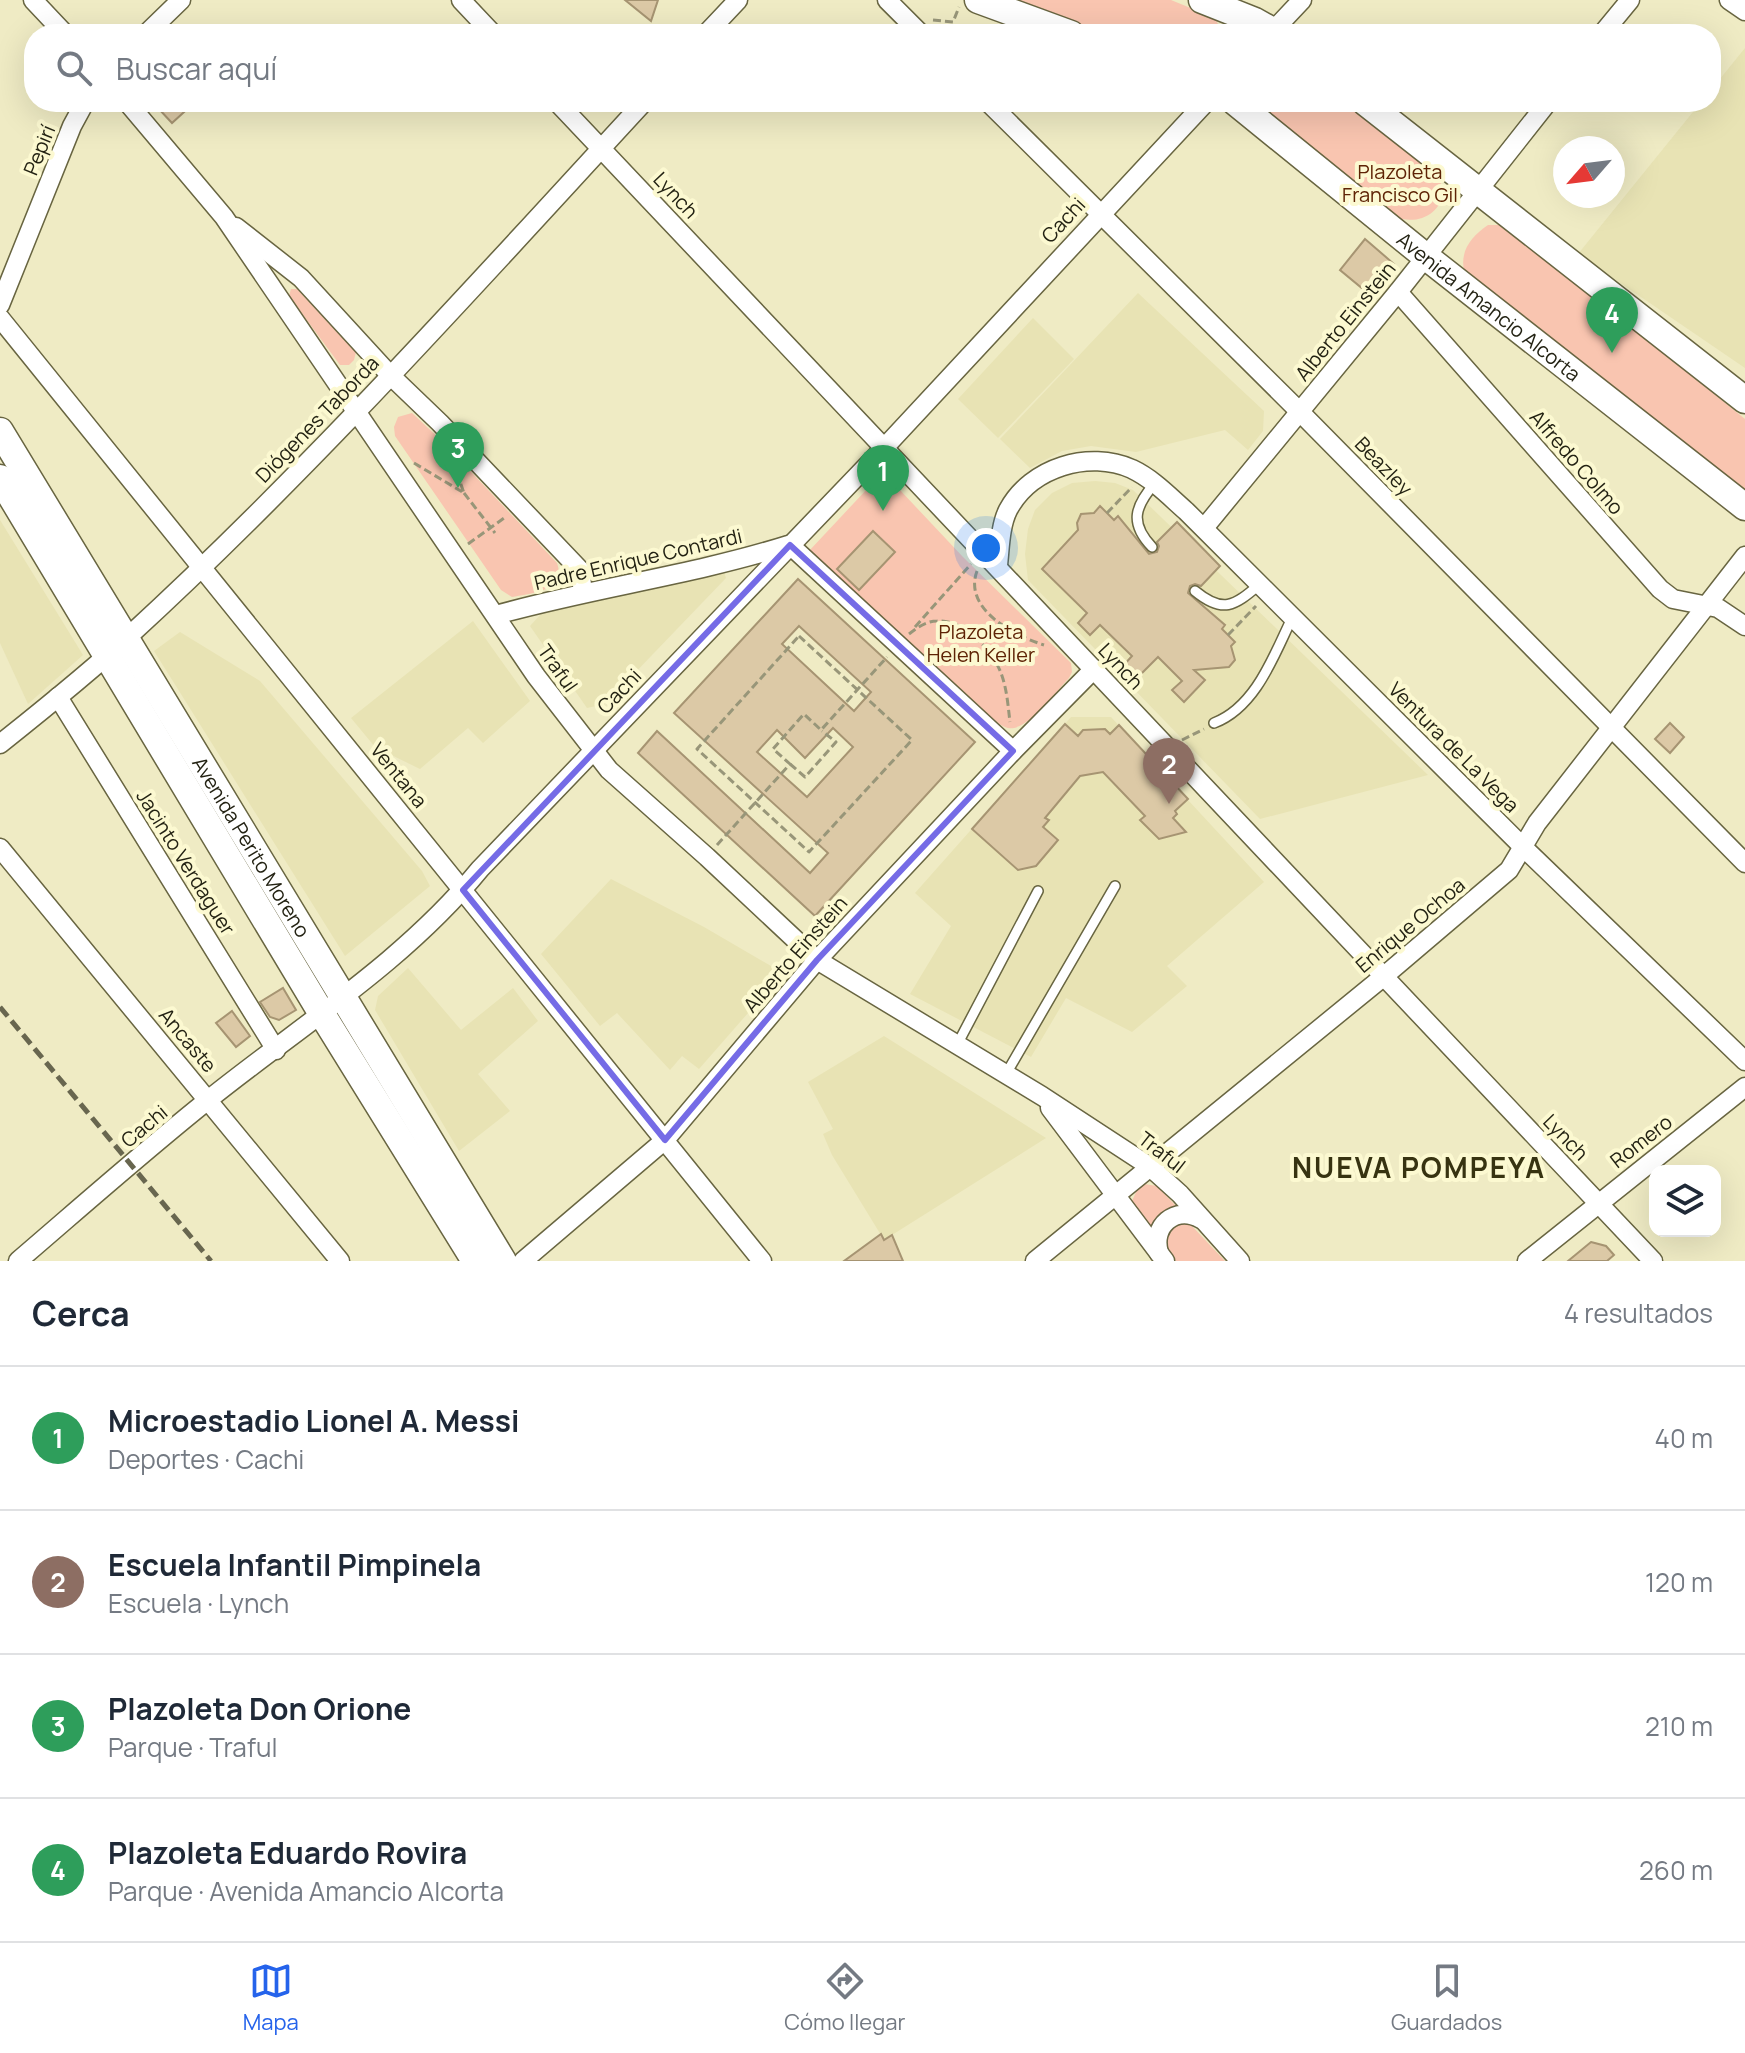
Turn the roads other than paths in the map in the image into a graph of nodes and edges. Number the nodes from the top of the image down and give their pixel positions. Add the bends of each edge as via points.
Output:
1 (33, 0) edge
2 (181, 0) edge
3 (461, 0) edge
4 (738, 0) edge
5 (887, 0) edge
6 (978, 0) edge
7 (1203, 0) edge
8 (1302, 0) edge
9 (1630, 0) edge
10 (1729, 0) edge
11 (1745, 11) edge
12 (56, 24) edge
13 (156, 24) edge
14 (484, 24) edge
15 (715, 24) edge
16 (921, 24) edge
17 (1044, 24) edge
18 (1255, 24) edge
19 (1282, 24) edge
20 (1610, 24) edge
21 (80, 112) edge
22 (135, 112) edge
23 (567, 112) edge
24 (635, 112) edge
25 (998, 112) edge
26 (1196, 112) edge
27 (1247, 112) edge
28 (1378, 112) edge
29 (1540, 112) edge
30 (601, 148) junction
31 (1477, 191) junction
32 (1099, 214) junction
33 (224, 217) junction
34 (1425, 256) junction
35 (1398, 292) junction
36 (0, 305) edge
37 (0, 318) edge
38 (390, 375) junction
39 (1745, 400) edge
40 (355, 411) junction
41 (1300, 412) junction
42 (0, 431) edge
43 (884, 448) junction
44 (1143, 476) junction
45 (0, 478) edge
46 (1745, 507) edge
47 (1204, 528) junction
48 (790, 545) junction
49 (1152, 547) dead end
50 (989, 556) junction
51 (1745, 556) edge
52 (203, 567) junction
53 (1263, 590) junction
54 (1195, 591) dead end
55 (583, 592) junction
56 (1706, 605) junction
57 (496, 615) junction
58 (1292, 618) junction
59 (1745, 626) edge
60 (117, 646) junction
61 (1088, 663) junction
62 (58, 697) junction
63 (1214, 723) road end
64 (1612, 730) junction
65 (0, 744) edge
66 (592, 751) junction
67 (1013, 751) junction
68 (0, 848) edge
69 (1524, 848) junction
70 (1745, 863) edge
71 (1115, 886) dead end
72 (463, 890) junction
73 (1038, 891) dead end
74 (817, 960) junction
75 (1383, 977) junction
76 (343, 997) junction
77 (322, 1014) junction
78 (957, 1045) junction
79 (276, 1050) junction
80 (1745, 1061) edge
81 (1006, 1074) junction
82 (1745, 1087) edge
83 (1042, 1096) junction
84 (209, 1099) junction
85 (665, 1140) junction
86 (1149, 1166) junction
87 (1115, 1195) junction
88 (1598, 1202) junction
89 (1201, 1219) junction
90 (1162, 1257) edge
91 (18, 1261) edge
92 (340, 1261) edge
93 (475, 1261) edge
94 (503, 1261) edge
95 (523, 1261) edge
96 (762, 1261) edge
97 (1035, 1261) edge
98 (1240, 1261) edge
99 (1527, 1261) edge
100 (1653, 1261) edge

1 - 12 street
2 - 13 street
3 - 14 street
4 - 15 street
5 - 16 street
6 - 17 main road
7 - 18 main road
8 - 19 street
9 - 20 street
10 - 11 street
21 - 36 street, Pepirí
22 - 33 street, Traful
23 - 30 street, Lynch
24 - 30 street, Diógenes Taborda
25 - 32 street, Beazley
26 - 32 street, Cachi
27 - 34 main road, Avenida Amancio Alcorta
28 - 31 main road
29 - 31 street, Alberto Einstein
30 - 38 street, Diógenes Taborda
30 - 43 street, Lynch
31 - 34 street, Alberto Einstein
31 - 39 main road
32 - 41 street, Beazley
32 - 43 street, Cachi
33 - 38 street, Traful via 301,278
33 - 40 street, Traful
34 - 35 street, Alberto Einstein
34 - 46 main road, Avenida Amancio Alcorta
35 - 41 street, Alberto Einstein
35 - 56 street, Alfredo Colmo via 1660,589 1673,599
37 - 52 street, Ventana
38 - 40 street, Diógenes Taborda
38 - 55 street, Traful via 580,570
40 - 52 street, Diógenes Taborda
40 - 57 street, Traful
41 - 47 street, Alberto Einstein
41 - 64 street, Beazley
42 - 60 main road, Avenida Perito Moreno
43 - 48 street, Cachi
43 - 50 street, Lynch
44 - 47 street, Ventura de La Vega
44 - 49 lane via 1137,512 1141,534
44 - 50 street via 1098,461 1073,462 1048,472 1008,511
45 - 60 main road, Avenida Perito Moreno
47 - 53 street, Ventura de La Vega
48 - 55 street, Padre Enrique Contardi
48 - 66 street, Cachi
48 - 67 street via 904,639
50 - 61 street, Lynch
51 - 56 street, Enrique Ochoa
52 - 60 street, Diógenes Taborda
52 - 72 street, Ventana
53 - 54 lane via 1223,606
53 - 58 street, Ventura de La Vega
55 - 57 street, Padre Enrique Contardi
56 - 59 street, Alfredo Colmo
56 - 64 street, Enrique Ochoa
57 - 66 street, Traful
58 - 63 lane via 1256,687 1237,710
58 - 69 street, Ventura de La Vega
60 - 62 street, Diógenes Taborda
60 - 76 main road, Avenida Perito Moreno
60 - 77 main road, Avenida Perito Moreno
61 - 67 street, Alberto Einstein
61 - 75 street, Lynch
62 - 65 street, Diógenes Taborda
62 - 79 street, Jacinto Verdaguer
64 - 69 street, Enrique Ochoa via 1537,823
64 - 70 street, Beazley
66 - 72 street, Cachi
66 - 74 street, Traful
67 - 74 street, Alberto Einstein
68 - 84 street, Ancaste
69 - 75 street, Enrique Ochoa via 1509,870
69 - 80 street, Ventura de La Vega
71 - 81 lane
72 - 76 street, Cachi
72 - 85 street, Ventana
73 - 78 lane
74 - 78 street, Traful
74 - 85 street, Alberto Einstein
75 - 86 street, Enrique Ochoa
75 - 88 street, Lynch
76 - 77 street, Cachi
76 - 94 main road, Avenida Perito Moreno
77 - 79 street, Cachi
77 - 93 main road, Avenida Perito Moreno
78 - 81 street, Traful
79 - 84 street, Cachi
81 - 83 street, Traful
82 - 88 street, Romero
83 - 86 street, Traful
83 - 87 street, Traful
84 - 91 street, Cachi
84 - 92 street, Ancaste
85 - 95 street, Alberto Einstein
85 - 96 street, Ventana
86 - 87 street, Enrique Ochoa
86 - 89 street, Traful
87 - 90 street, Traful
87 - 97 street, Enrique Ochoa
88 - 99 street, Romero
88 - 100 street, Lynch
89 - 90 street via 1188,1214 1169,1218 1158,1234
89 - 98 street, Traful

